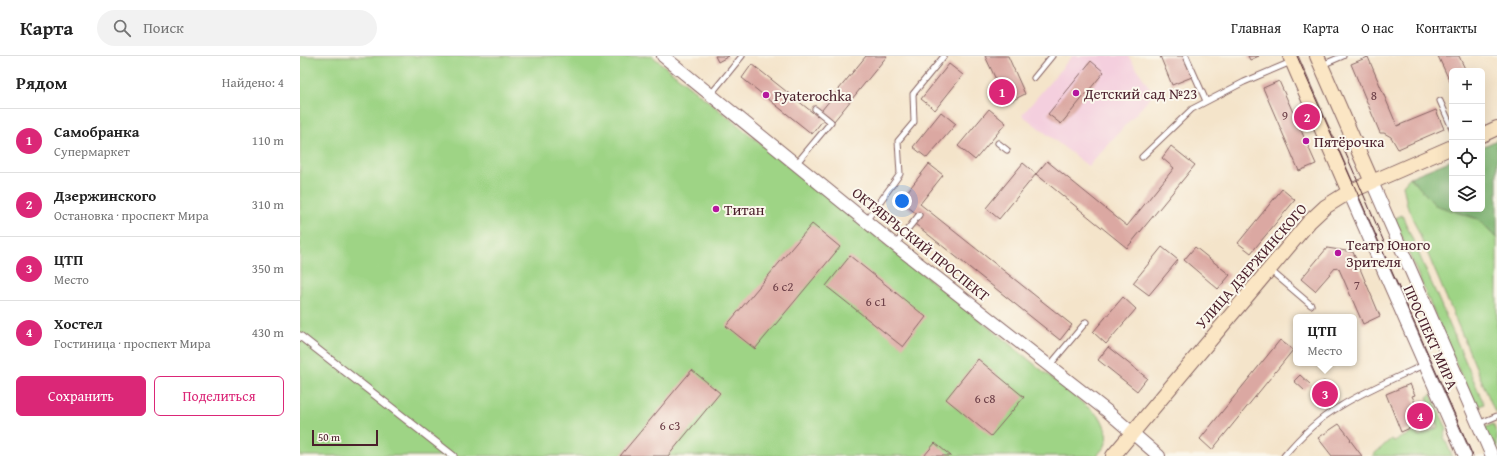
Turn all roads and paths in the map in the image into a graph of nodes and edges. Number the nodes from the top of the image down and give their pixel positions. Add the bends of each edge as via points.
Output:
1 (663, 56) edge
2 (742, 56) edge
3 (944, 56) edge
4 (1052, 56) edge
5 (1186, 56) edge
6 (1343, 56) edge
7 (1291, 59) edge
8 (1319, 61) edge
9 (1034, 78) dead end
10 (710, 94) junction
11 (1206, 101) junction
12 (1440, 101) dead end
13 (815, 109) dead end
14 (1449, 121) edge
15 (1497, 128) edge
16 (1485, 133) edge
17 (998, 143) dead end
18 (1449, 149) edge
19 (1007, 150) dead end
20 (1142, 157) dead end
21 (796, 164) junction
22 (1372, 182) junction
23 (1349, 192) junction
24 (919, 215) dead end
25 (866, 221) junction
26 (895, 244) junction
27 (1269, 269) junction
28 (1311, 305) dead end
29 (1086, 322) dead end
30 (300, 336) edge
31 (1425, 365) junction
32 (1049, 366) junction
33 (1497, 416) edge
34 (1478, 424) junction
35 (1132, 432) junction
36 (453, 456) edge
37 (1113, 456) edge
38 (1159, 456) edge
39 (1284, 456) edge
40 (1465, 456) edge
41 (1492, 456) edge

1 - 10 street, ОКТЯБРЬСКИЙ ПРОСПЕКТ
2 - 10 lane
3 - 25 lane via 913,94 914,122 898,141 900,174
4 - 9 lane
5 - 11 lane
6 - 8 lane
7 - 11 lane
7 - 23 main road, ПРОСПЕКТ МИРА
8 - 22 main road, ПРОСПЕКТ МИРА
10 - 21 street, ОКТЯБРЬСКИЙ ПРОСПЕКТ
11 - 20 lane via 1192,109
12 - 14 lane
13 - 21 lane via 831,122
15 - 16 main road
17 - 19 lane
18 - 22 main road, УЛИЦА ДЗЕРЖИНСКОГО
21 - 25 street, ОКТЯБРЬСКИЙ ПРОСПЕКТ
22 - 23 main road, УЛИЦА ДЗЕРЖИНСКОГО
22 - 34 street, ПРОСПЕКТ МИРА
23 - 27 main road, УЛИЦА ДЗЕРЖИНСКОГО via 1309,222
23 - 31 street, ПРОСПЕКТ МИРА
24 - 26 lane
25 - 26 street, ОКТЯБРЬСКИЙ ПРОСПЕКТ
26 - 32 street, ОКТЯБРЬСКИЙ ПРОСПЕКТ
27 - 28 lane
27 - 35 main road, УЛИЦА ДЗЕРЖИНСКОГО
29 - 32 lane
30 - 36 street
31 - 39 lane via 1339,406 1296,442
31 - 40 street, ПРОСПЕКТ МИРА
32 - 35 street, ОКТЯБРЬСКИЙ ПРОСПЕКТ
33 - 34 lane
34 - 41 street, ПРОСПЕКТ МИРА
35 - 37 main road, УЛИЦА ДЗЕРЖИНСКОГО
35 - 38 street, ОКТЯБРЬСКИЙ ПРОСПЕКТ

